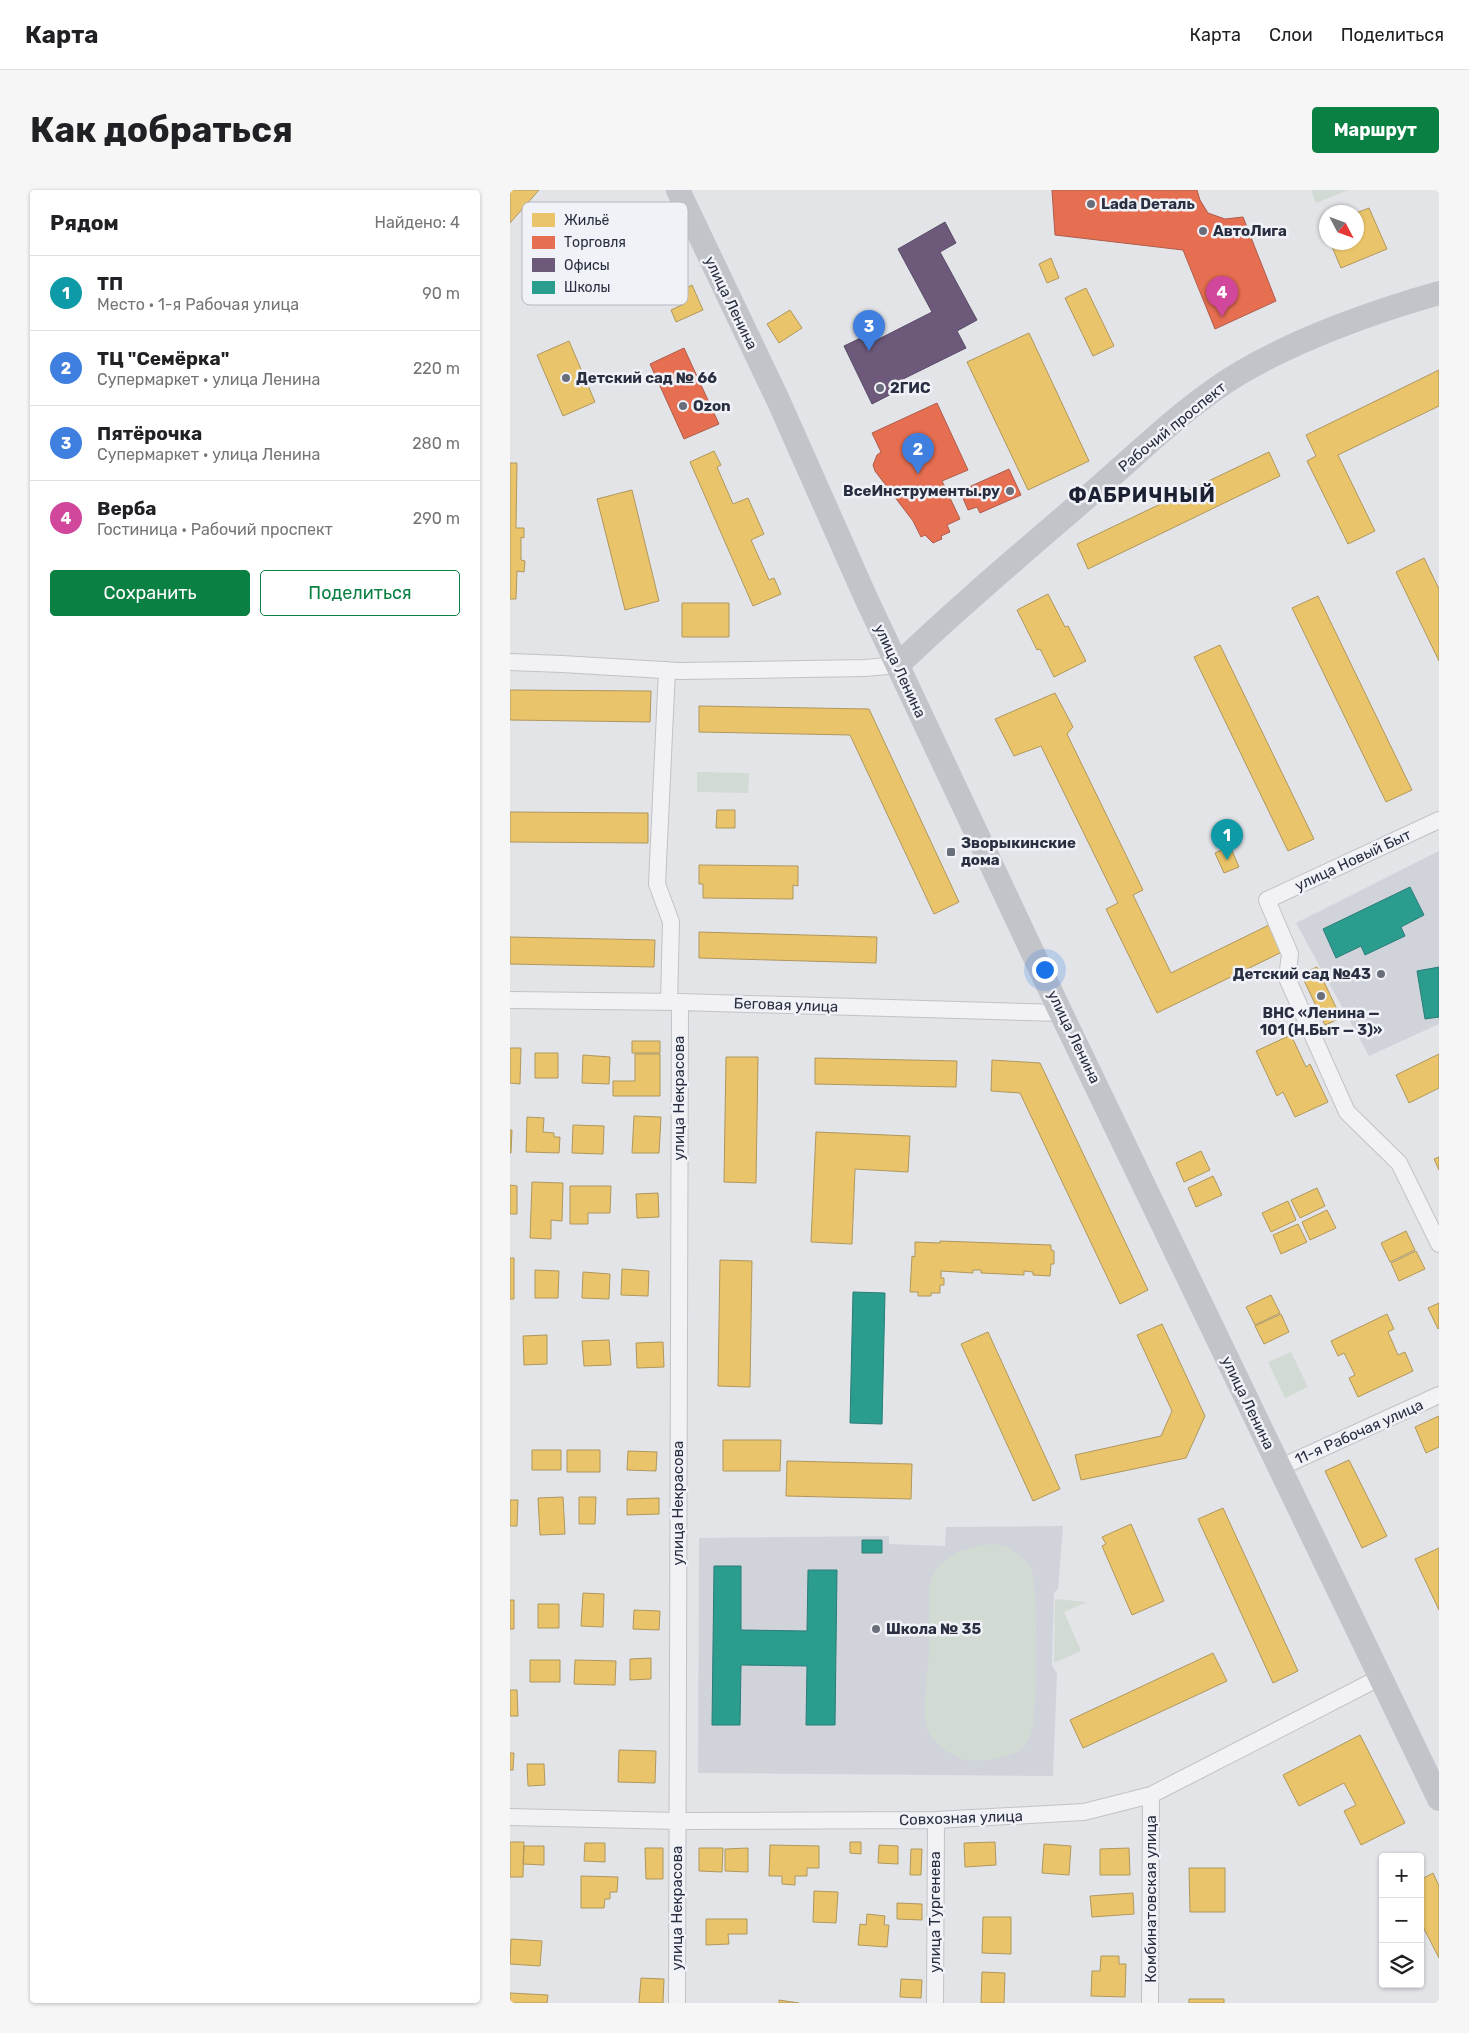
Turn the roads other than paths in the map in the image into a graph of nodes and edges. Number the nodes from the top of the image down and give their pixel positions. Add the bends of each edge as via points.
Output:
1 (678, 190) edge
2 (684, 202) edge
3 (688, 211) edge
4 (1439, 292) edge
5 (510, 662) edge
6 (898, 665) junction
7 (667, 670) junction
8 (1439, 820) edge
9 (510, 1000) edge
10 (674, 1002) junction
11 (1061, 1013) junction
12 (1439, 1244) edge
13 (1439, 1395) edge
14 (1279, 1468) junction
15 (1381, 1676) junction
16 (1151, 1795) junction
17 (1439, 1799) edge
18 (510, 1817) edge
19 (936, 1820) junction
20 (678, 1821) junction
21 (677, 2003) edge
22 (935, 2003) edge
23 (1150, 2003) edge

1 - 2 main road, улица Ленина
3 - 6 main road, улица Ленина
4 - 6 main road, Рабочий проспект via 1345,324 1232,378 1185,413
5 - 7 street
6 - 7 street
6 - 11 main road, улица Ленина
7 - 10 street, улица Некрасова via 657,884 671,922
8 - 12 street, улица Новый Быт via 1267,900 1290,954 1287,978 1346,1112 1399,1163
9 - 10 street, Беговая улица
10 - 11 street, Беговая улица
10 - 20 street, улица Некрасова
11 - 14 main road, улица Ленина
13 - 14 street, 11-я Рабочая улица
14 - 15 main road, улица Ленина
15 - 16 street, Совхозная улица
15 - 17 main road, улица Ленина
16 - 19 street, Совхозная улица via 1084,1812
16 - 23 street, Комбинатовская улица
18 - 20 street, Совхозная улица
19 - 20 street, Совхозная улица
19 - 22 street, улица Тургенева
20 - 21 street, улица Некрасова

